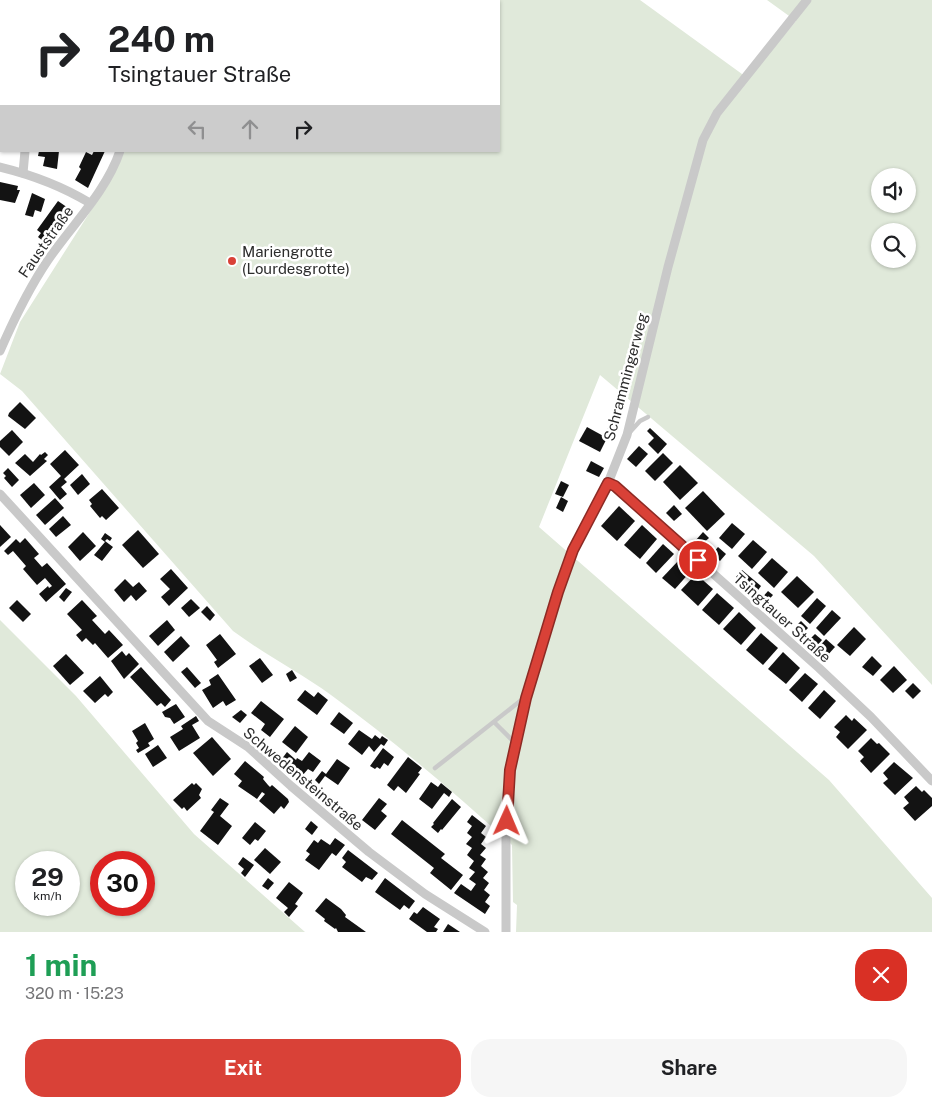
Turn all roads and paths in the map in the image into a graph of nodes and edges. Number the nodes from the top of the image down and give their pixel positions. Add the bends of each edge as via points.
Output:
1 (808, 0) edge
2 (25, 152) edge
3 (120, 152) edge
4 (0, 167) edge
5 (23, 172) junction
6 (90, 203) junction
7 (0, 351) edge
8 (633, 414) junction
9 (648, 417) dead end
10 (640, 421) junction
11 (628, 435) junction
12 (608, 483) junction
13 (0, 494) edge
14 (526, 698) junction
15 (495, 723) junction
16 (515, 743) junction
17 (436, 768) dead end
18 (932, 781) edge
19 (484, 932) edge
20 (506, 932) edge

1 - 8 street, Schrammingerweg via 706,131 668,267
2 - 5 street
3 - 6 street, Fauststraße
4 - 5 street
5 - 6 street via 65,187
6 - 7 street, Fauststraße via 48,260
8 - 10 lane
8 - 11 street, Schrammingerweg
9 - 10 lane
10 - 11 lane
11 - 12 street, Schrammingerweg
12 - 14 street, Schrammingerweg via 573,550
12 - 18 street, Tsingtauer Straße via 819,668
13 - 19 street, Schwedensteinstraße via 208,721 248,747 381,861
14 - 15 lane
14 - 16 street, Schrammingerweg
15 - 16 lane
15 - 17 lane
16 - 20 street, Schrammingerweg via 506,805

